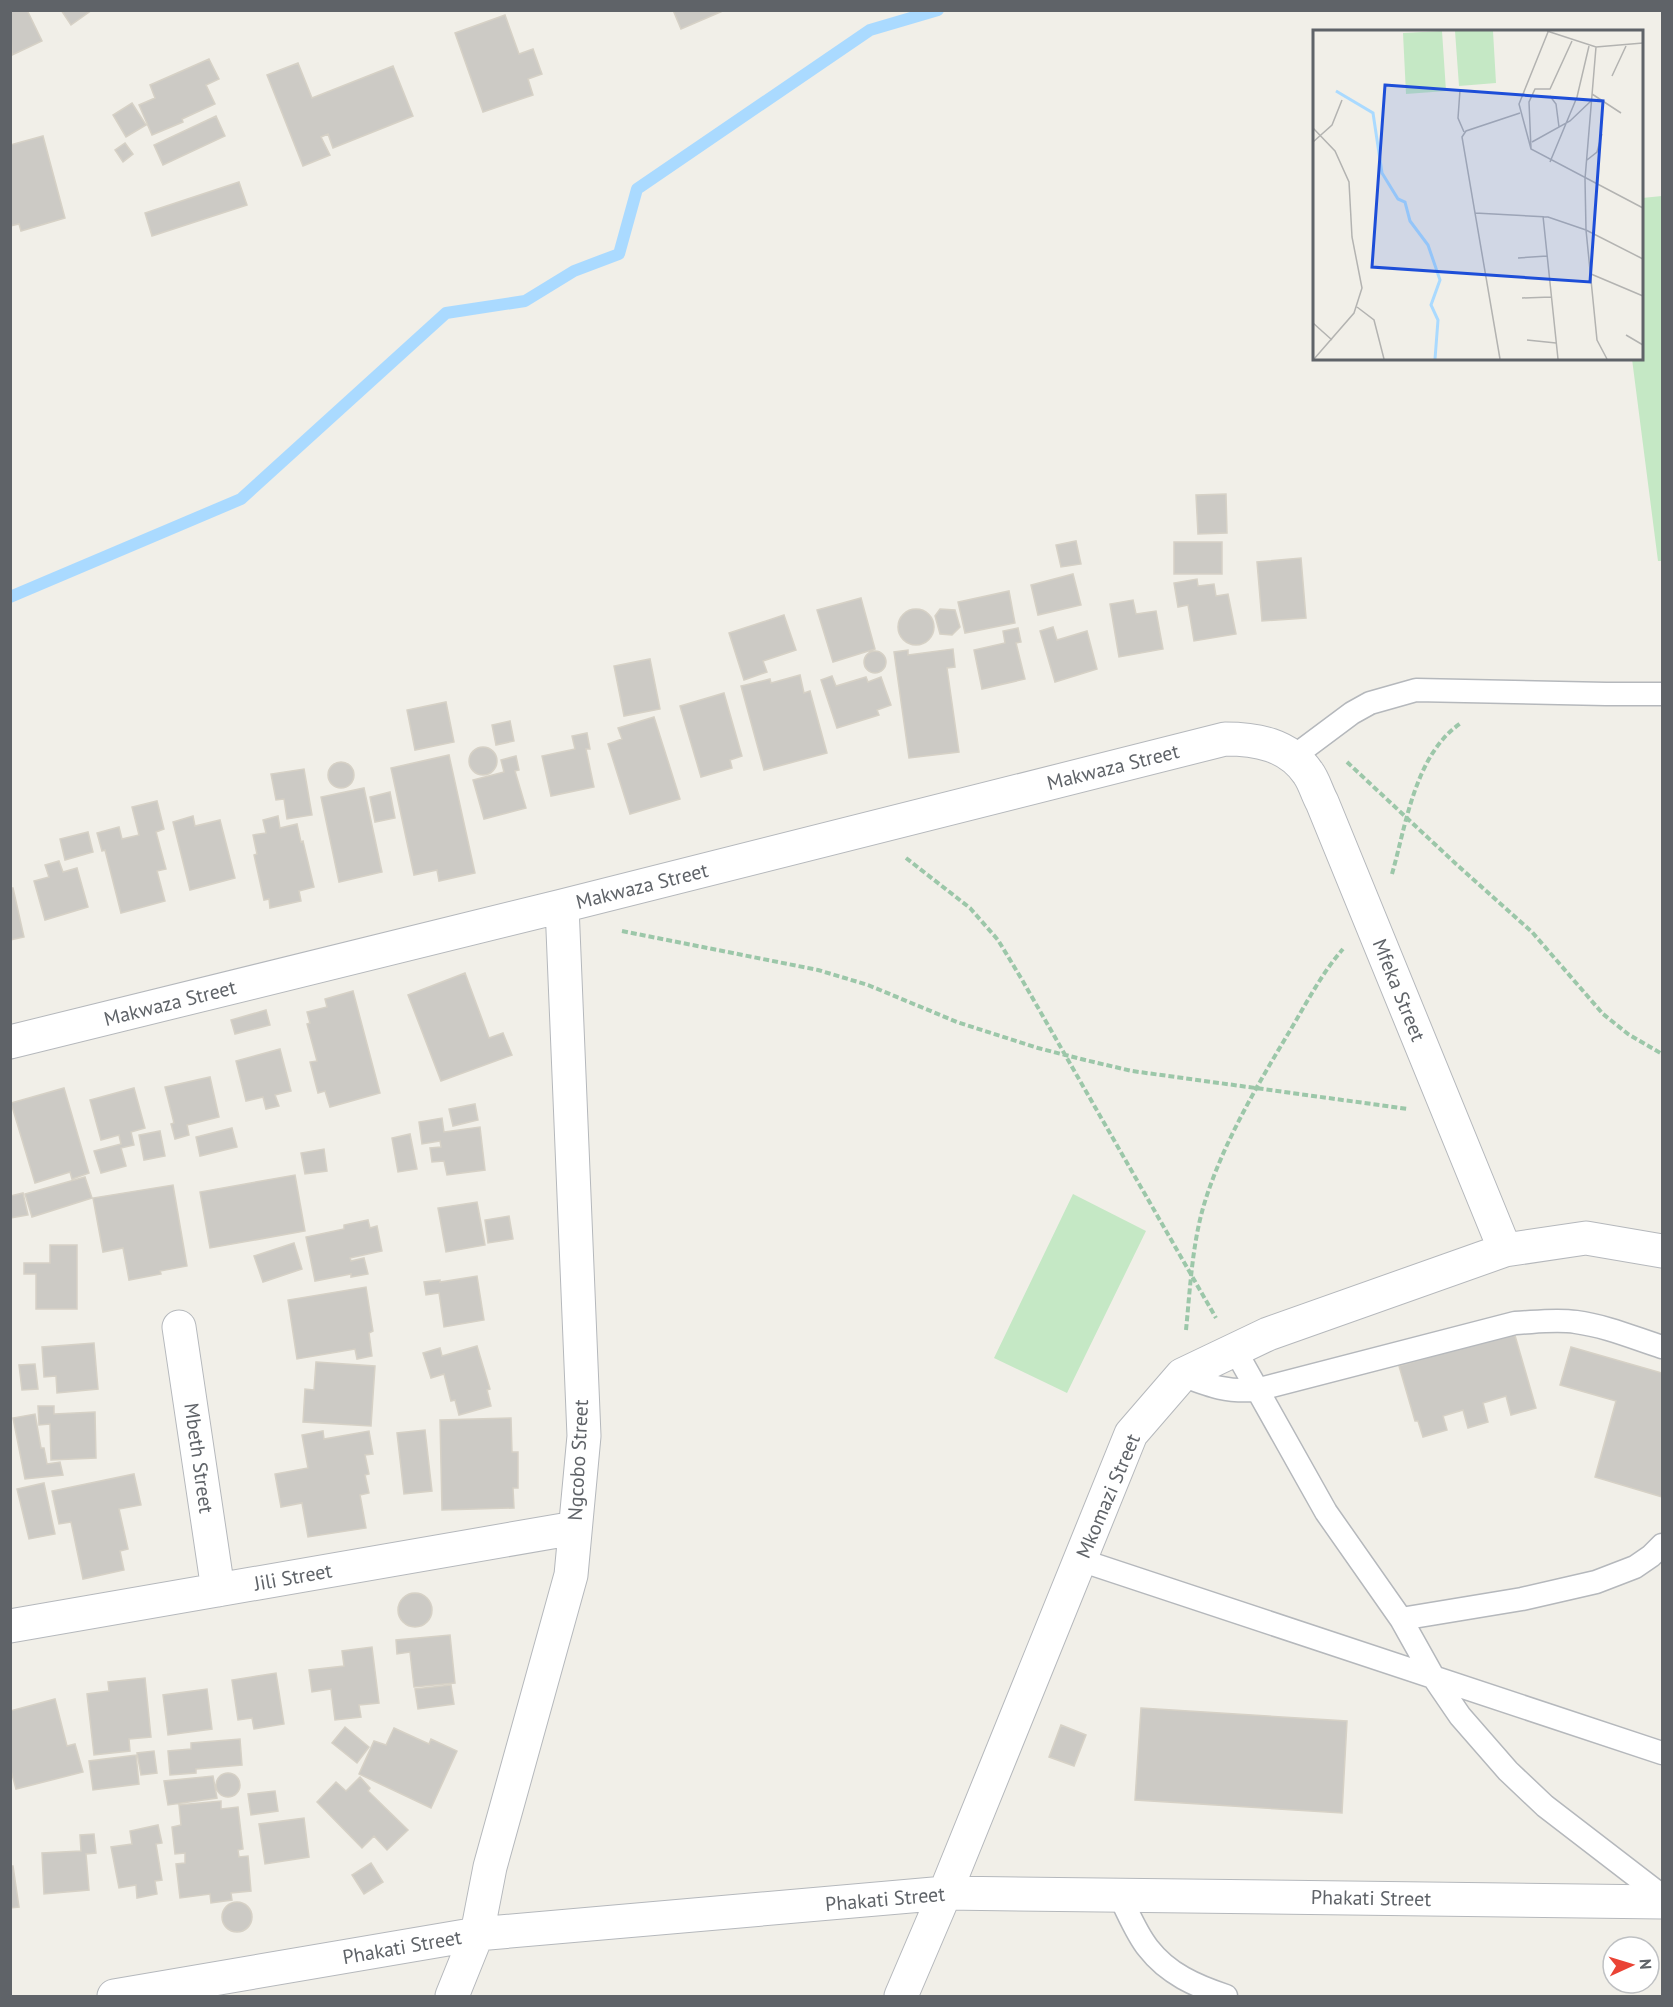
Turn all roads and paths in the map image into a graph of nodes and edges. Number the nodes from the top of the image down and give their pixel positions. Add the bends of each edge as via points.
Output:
1 (1662, 693) edge
2 (1462, 722) dead end
3 (1320, 737) junction
4 (1283, 751) junction
5 (1407, 818) junction
6 (867, 830) junction
7 (562, 906) junction
8 (1371, 921) junction
9 (621, 931) dead end
10 (10, 1042) edge
11 (1662, 1054) edge
12 (1065, 1055) junction
13 (1255, 1088) junction
14 (1450, 1115) junction
15 (1505, 1250) junction
16 (1662, 1251) edge
17 (1191, 1273) junction
18 (179, 1327) dead end
19 (1662, 1347) edge
20 (1234, 1350) junction
21 (1182, 1376) junction
22 (1256, 1390) junction
23 (575, 1528) junction
24 (1662, 1545) edge
25 (1080, 1560) junction
26 (218, 1590) junction
27 (1401, 1619) junction
28 (10, 1626) edge
29 (1434, 1678) junction
30 (1662, 1753) edge
31 (945, 1893) junction
32 (1119, 1895) junction
33 (1662, 1896) edge
34 (1662, 1902) edge
35 (477, 1934) junction
36 (114, 1996) edge
37 (452, 1996) edge
38 (901, 1996) edge
39 (1226, 1996) edge

1 - 3 lane via 1416,690 1370,703
2 - 5 path via 1436,747 1424,768
3 - 4 lane
3 - 5 path
4 - 6 street, Makwaza Street via 1250,739 1225,739
4 - 8 street, Mfeka Street via 1308,773
5 - 8 path via 1389,888
5 - 11 path via 1532,932 1603,1014
6 - 7 street, Makwaza Street
6 - 12 path via 970,908 1022,978
7 - 10 street, Makwaza Street
7 - 23 street, Ngcobo Street via 584,1436
8 - 13 path via 1332,962
8 - 14 street, Mfeka Street
9 - 12 path via 818,970 868,985 957,1022
12 - 13 path via 1132,1071
12 - 17 path
13 - 14 path
13 - 17 path via 1212,1183
14 - 15 street, Mfeka Street
15 - 16 street, Mkomazi Street via 1586,1238
15 - 20 street, Mkomazi Street via 1268,1334
17 - 20 path
17 - 21 path
18 - 26 street, Mbeth Street
19 - 22 lane via 1576,1322 1515,1323
20 - 21 street, Mkomazi Street
20 - 22 lane
21 - 22 lane via 1218,1389
21 - 25 street, Mkomazi Street via 1131,1434
22 - 27 lane via 1326,1512
23 - 26 street, Jili Street
23 - 35 street, Ngcobo Street via 571,1575 490,1867
24 - 27 lane via 1635,1567 1596,1582
25 - 29 lane
25 - 31 street, Mkomazi Street
26 - 28 street, Jili Street
27 - 29 lane
29 - 30 lane
29 - 33 lane via 1460,1716 1508,1771 1545,1806
31 - 32 street, Phakati Street
31 - 35 street, Phakati Street
31 - 38 street, Mkomazi Street
32 - 34 street, Phakati Street
32 - 39 lane via 1146,1947 1168,1970 1199,1988
35 - 36 street, Phakati Street
35 - 37 street, Ngcobo Street

